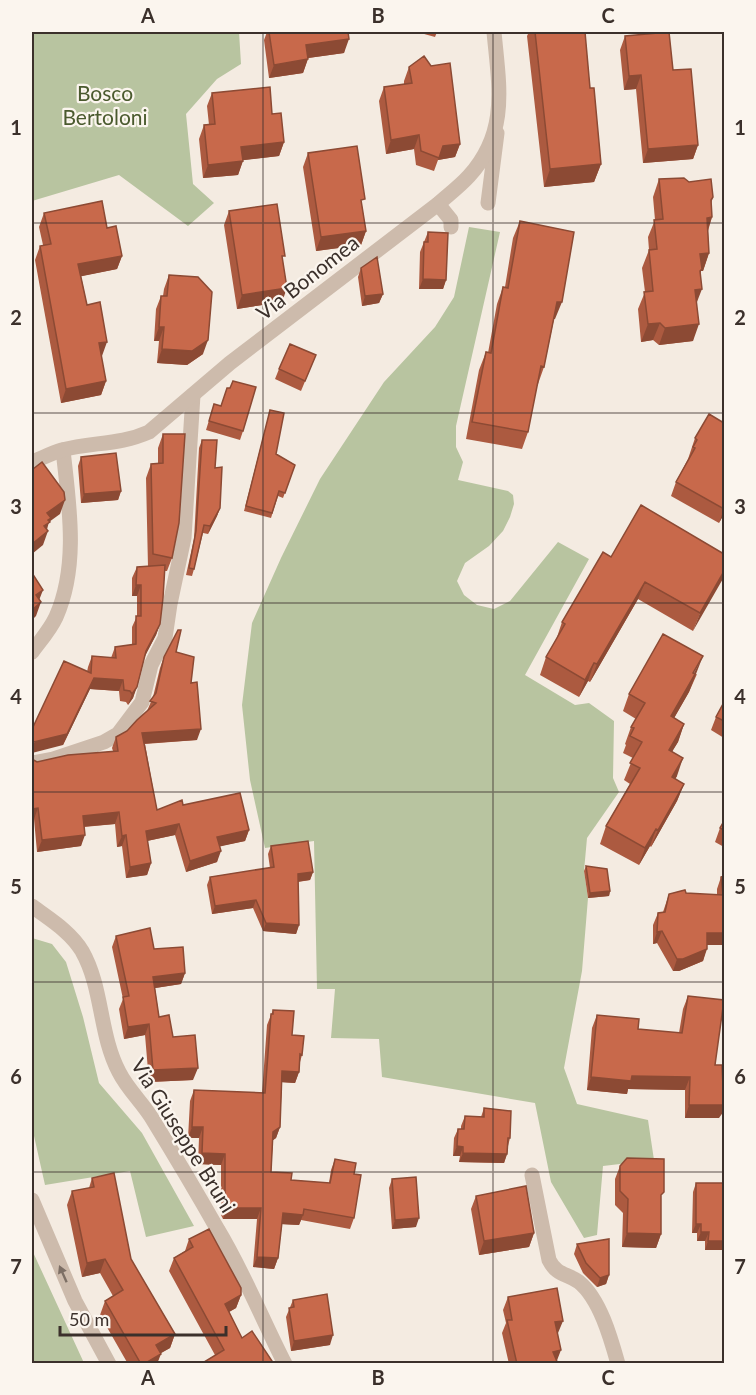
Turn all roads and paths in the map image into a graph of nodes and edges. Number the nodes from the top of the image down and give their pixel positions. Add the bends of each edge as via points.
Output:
1 (494, 32) edge
2 (497, 127) junction
3 (488, 203) dead end
4 (438, 204) junction
5 (451, 227) dead end
6 (193, 395) junction
7 (63, 450) junction
8 (32, 462) edge
9 (32, 652) edge
10 (32, 763) edge
11 (32, 906) edge
12 (532, 1175) dead end
13 (32, 1200) edge
14 (109, 1364) edge
15 (285, 1364) edge
16 (618, 1364) edge

1 - 2 street, Via Bonomea via 500,88
2 - 3 street
2 - 4 street, Via Bonomea via 487,152 469,176
4 - 5 street via 451,220
4 - 6 street, Via Bonomea
6 - 7 street, Via Bonomea via 149,432 134,439
6 - 10 street via 184,538 165,638 151,665 142,702 118,734 104,742
7 - 8 street, Via Bonomea
7 - 9 street via 71,531 68,567 56,616
11 - 15 street, Via Giuseppe Bruni via 81,950 97,991 119,1074 153,1120 218,1229
12 - 16 street via 549,1260 555,1270 588,1292
14 -> 13 street via 75,1301

